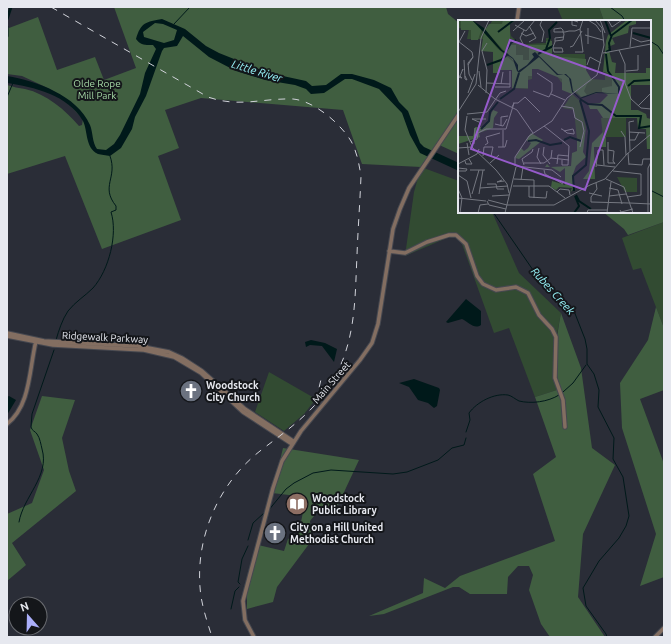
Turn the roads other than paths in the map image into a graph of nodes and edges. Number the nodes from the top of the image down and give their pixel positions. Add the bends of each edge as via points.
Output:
1 (519, 7) edge
2 (517, 20) edge
3 (458, 115) edge
4 (390, 251) junction
5 (7, 332) edge
6 (7, 336) edge
7 (36, 341) junction
8 (141, 341) dead end
9 (147, 347) junction
10 (7, 424) edge
11 (565, 427) dead end
12 (292, 442) junction
13 (664, 628) edge
14 (254, 637) edge
15 (655, 637) edge

1 - 2 main road
3 - 4 main road, Main Street via 409,188 393,229
4 - 11 main road via 405,253 426,242 456,235 466,244 477,276 484,284 496,290 516,287 528,293 539,315 556,337 556,382 563,400
4 - 12 main road, Main Street via 378,324 372,343
5 - 7 main road, Ridgewalk Parkway
6 - 7 main road, Ridgewalk Parkway
7 - 9 main road, Ridgewalk Parkway
7 - 10 main road via 23,402
7 - 12 main road, Ridgewalk Parkway via 138,349 174,358 201,373 243,412
8 - 9 main road
9 - 12 main road, Ridgewalk Parkway via 176,355 195,365 245,409
12 - 14 main road, Main Street via 274,483 244,597 244,616
13 - 15 main road

